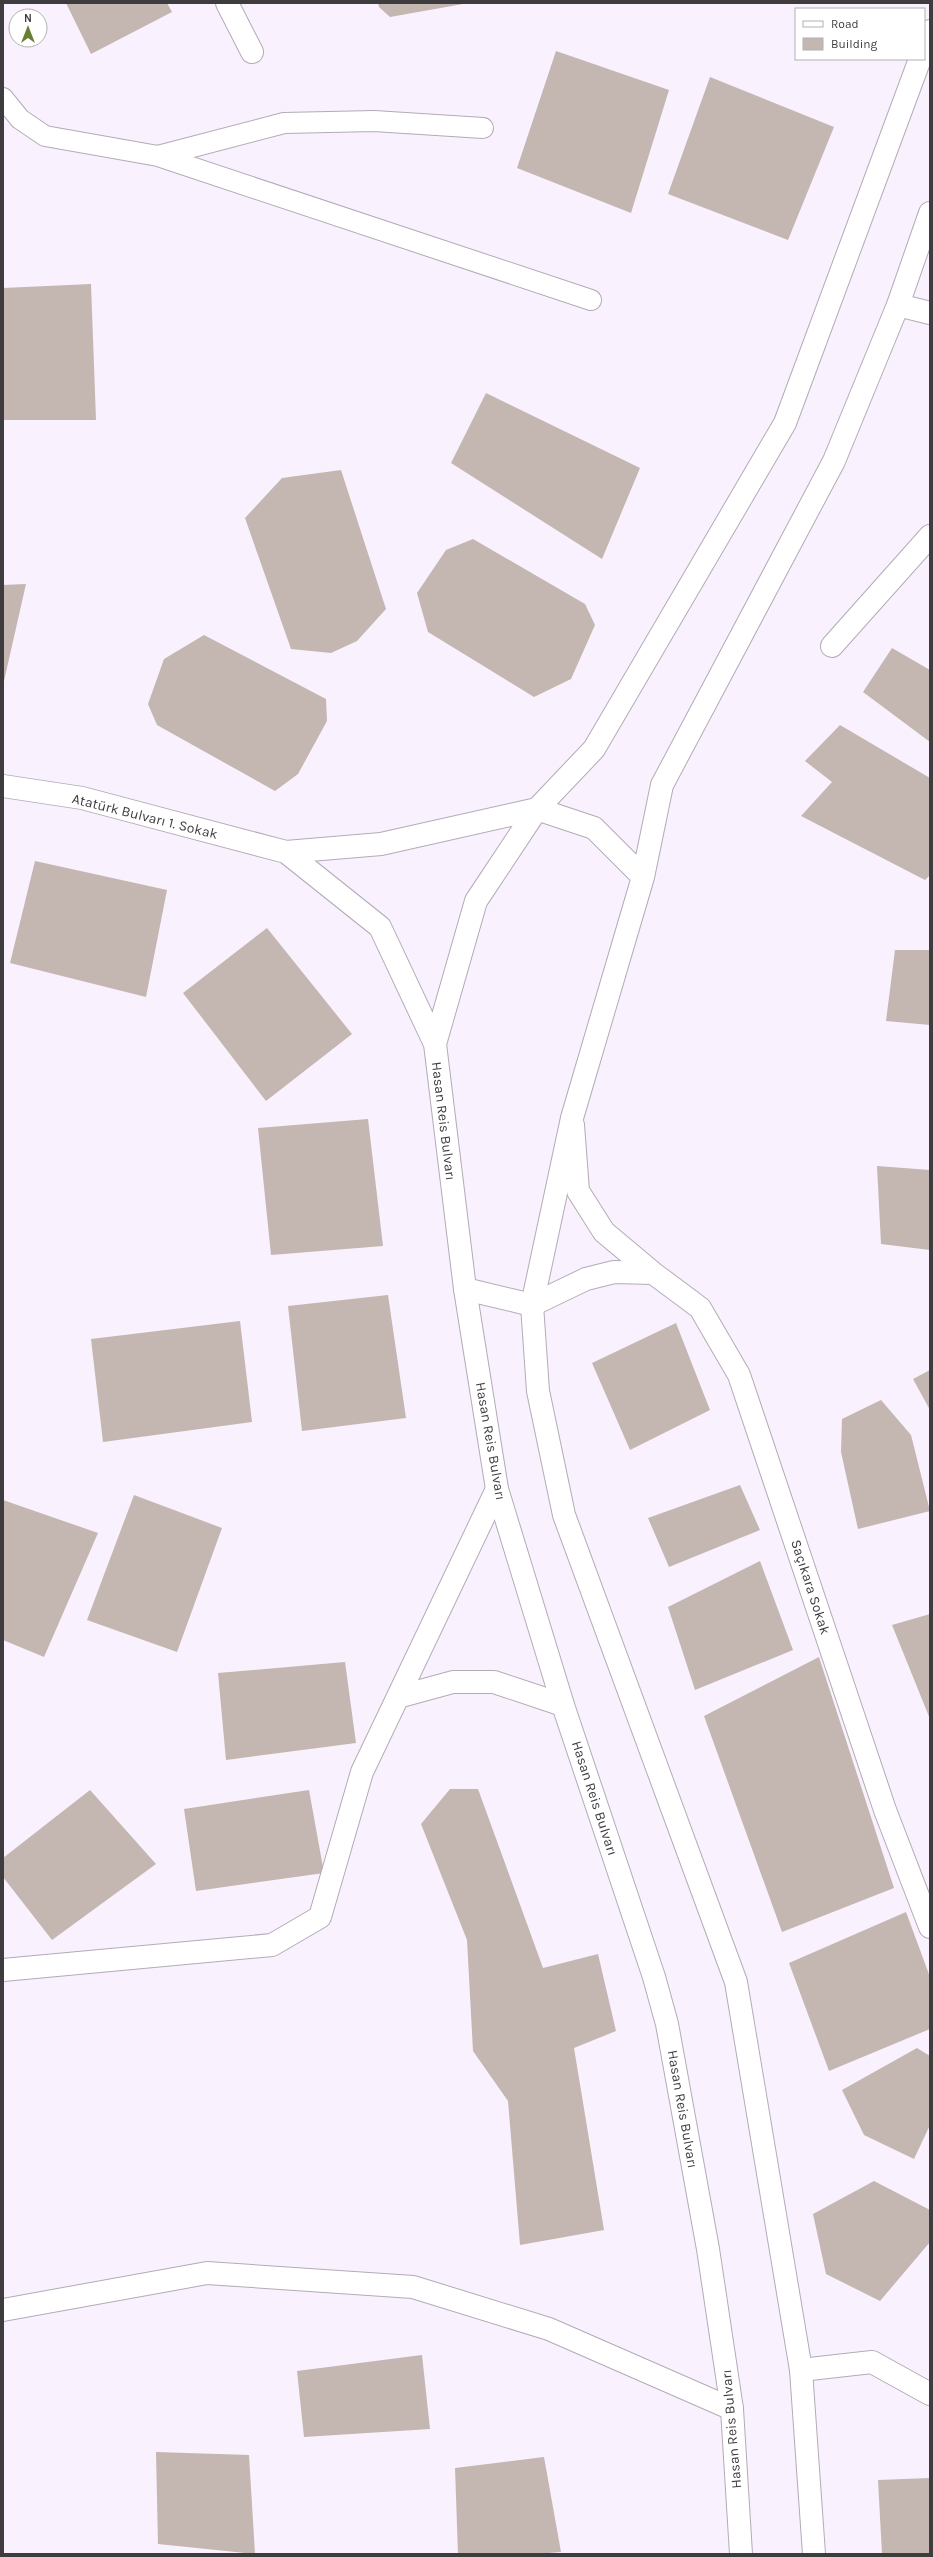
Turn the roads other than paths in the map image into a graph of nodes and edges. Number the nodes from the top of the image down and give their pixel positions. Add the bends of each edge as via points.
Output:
1 (227, 3) edge
2 (930, 31) edge
3 (925, 44) edge
4 (252, 52) dead end
5 (920, 60) edge
6 (3, 98) edge
7 (484, 128) dead end
8 (158, 156) junction
9 (930, 213) edge
10 (591, 300) dead end
11 (898, 305) junction
12 (930, 313) edge
13 (930, 536) edge
14 (832, 646) dead end
15 (3, 786) edge
16 (537, 809) junction
17 (286, 852) junction
18 (643, 877) junction
19 (435, 1044) junction
20 (572, 1118) junction
21 (653, 1273) junction
22 (465, 1289) junction
23 (532, 1305) junction
24 (498, 1489) junction
25 (398, 1697) junction
26 (563, 1705) junction
27 (930, 1927) edge
28 (3, 1970) edge
29 (3, 2310) edge
30 (801, 2370) junction
31 (930, 2394) edge
32 (732, 2409) junction
33 (741, 2554) edge
34 (814, 2554) edge

1 - 4 main road
2 - 3 main road
5 - 16 main road via 785,423 594,750
6 - 8 lane via 20,119 45,136
7 - 8 lane via 374,121 284,123
8 - 10 lane
9 - 11 main road
11 - 12 main road
11 - 18 main road via 834,461 662,785
13 - 14 main road
15 - 17 main road, Atatürk Bulvarı 1. Sokak via 82,798
16 - 17 main road via 381,844
16 - 18 main road via 594,828
16 - 19 main road via 476,901
17 - 19 main road via 380,927
18 - 20 main road
19 - 22 main road, Hasan Reis Bulvarı
20 - 21 main road, Saçıkara Sokak via 578,1191 604,1232
20 - 23 main road
21 - 23 main road via 614,1272 586,1279
21 - 27 main road, Saçıkara Sokak via 700,1308 740,1375 885,1810
22 - 23 main road
22 - 24 main road, Hasan Reis Bulvarı
23 - 30 main road via 538,1391 564,1515 736,1982
24 - 25 main road
24 - 26 main road, Hasan Reis Bulvarı
25 - 26 main road via 453,1682 494,1682
25 - 28 main road via 362,1772 320,1917 272,1945
26 - 32 main road, Hasan Reis Bulvarı via 654,1977 667,2024 708,2249
29 - 32 main road via 207,2272 413,2287 549,2329
30 - 31 main road via 872,2362
30 - 34 main road
32 - 33 main road, Hasan Reis Bulvarı

